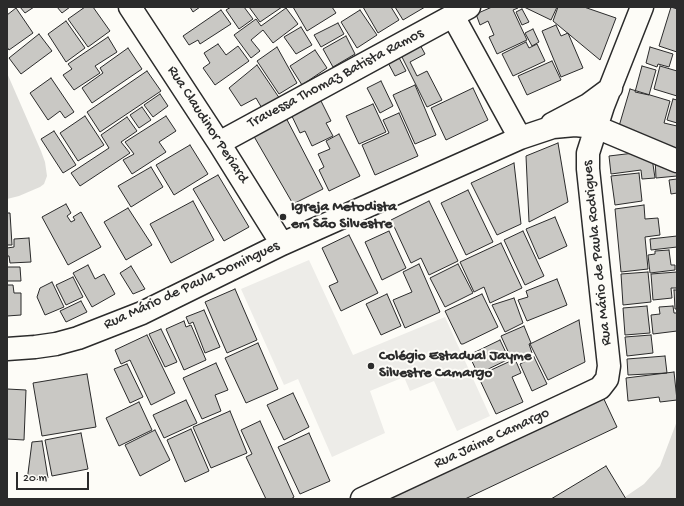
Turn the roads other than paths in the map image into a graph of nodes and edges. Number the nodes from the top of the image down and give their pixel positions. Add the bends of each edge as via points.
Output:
1 (130, 7) edge
2 (642, 7) edge
3 (461, 12) edge
4 (611, 88) junction
5 (596, 126) junction
6 (526, 136) junction
7 (219, 143) junction
8 (677, 161) edge
9 (282, 244) junction
10 (7, 349) edge
11 (609, 366) joint
12 (362, 499) edge

1 - 7 street, Rua Claudinor Periard
2 - 4 street, Rua Mário de Paula Rodrigues
3 - 6 street, Travessa Thomaz Batista Ramos
3 - 7 street, Travessa Thomaz Batista Ramos
4 - 5 street, Rua Mário de Paula Rodrigues
4 - 6 street via 565,118
5 - 6 street, Rua Mário de Paula Domingues via 563,125
5 - 8 street
5 - 11 street, Rua Mário de Paula Rodrigues via 588,153 588,169
6 - 9 street, Rua Mário de Paula Domingues
7 - 9 street, Rua Claudinor Periard
9 - 10 street, Rua Mário de Paula Domingues via 142,313 78,338 56,344
11 - 12 street, Rua Jaime Camargo via 607,379 600,388

